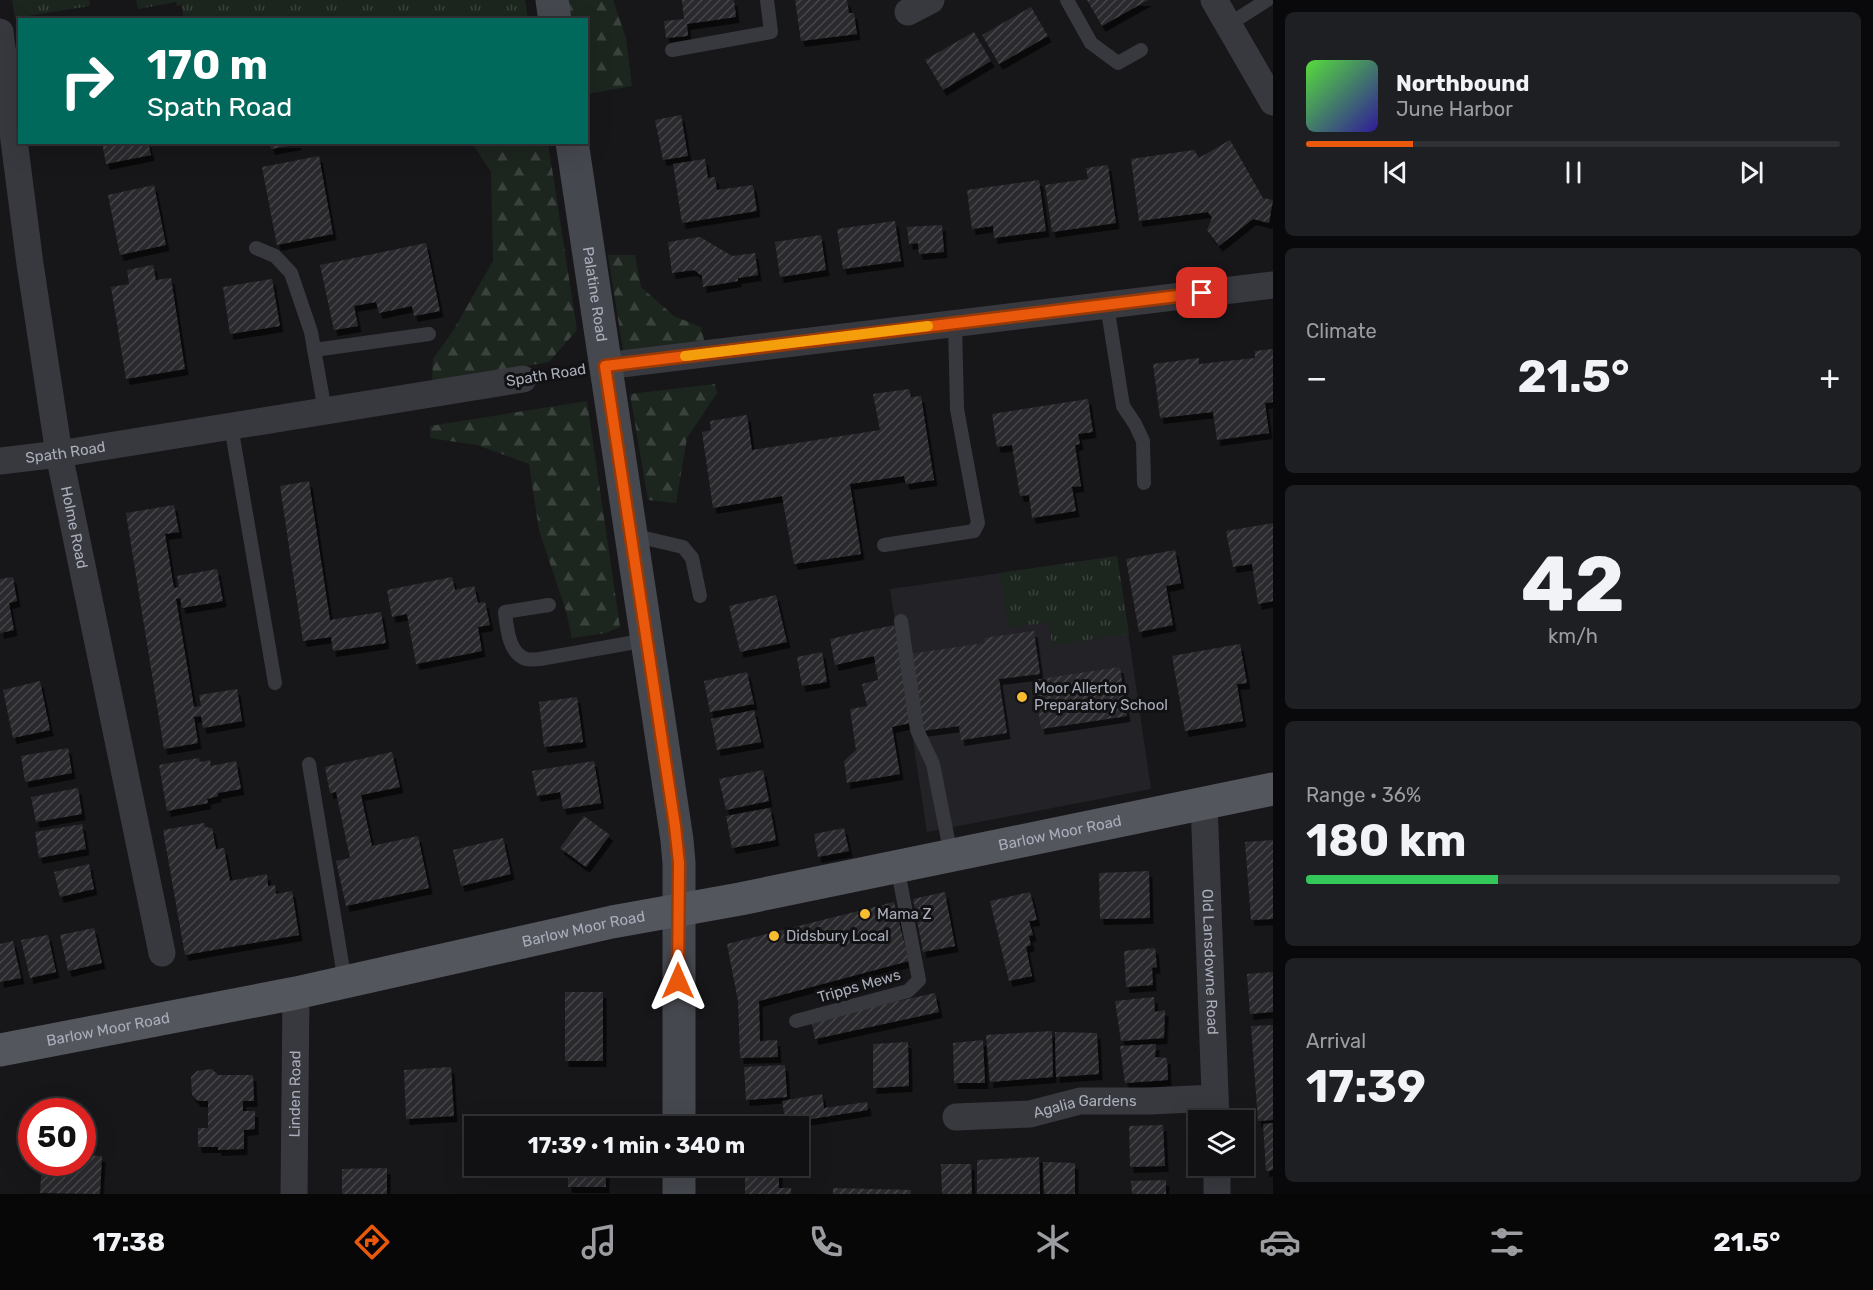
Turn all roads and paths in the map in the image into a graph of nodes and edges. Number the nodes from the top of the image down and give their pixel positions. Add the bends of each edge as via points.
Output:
1 (552, 0) edge
2 (767, 0) edge
3 (1067, 0) edge
4 (1214, 0) edge
5 (1267, 0) edge
6 (555, 18) edge
7 (1228, 25) junction
8 (0, 32) edge
9 (672, 50) dead end
10 (1141, 50) dead end
11 (1273, 102) edge
12 (573, 144) edge
13 (256, 248) dead end
14 (1273, 285) edge
15 (1107, 305) junction
16 (955, 323) junction
17 (429, 334) dead end
18 (314, 350) junction
19 (605, 366) junction
20 (523, 379) joint
21 (325, 411) junction
22 (231, 426) junction
23 (60, 454) junction
24 (0, 461) edge
25 (1144, 483) dead end
26 (632, 535) junction
27 (885, 545) dead end
28 (700, 596) dead end
29 (549, 606) dead end
30 (901, 621) dead end
31 (647, 640) junction
32 (275, 683) dead end
33 (309, 764) dead end
34 (1273, 789) edge
35 (1204, 803) junction
36 (951, 855) junction
37 (897, 866) junction
38 (678, 910) junction
39 (162, 953) dead end
40 (345, 982) junction
41 (296, 993) junction
42 (796, 1021) dead end
43 (0, 1050) edge
44 (1216, 1109) edge
45 (679, 1116) edge
46 (956, 1117) dead end
47 (679, 1176) edge
48 (1217, 1176) edge
49 (294, 1194) edge
50 (680, 1194) edge
51 (1217, 1194) edge

1 - 6 main road
2 - 9 lane via 771,32
3 - 10 lane via 1091,43 1118,63
4 - 7 street
5 - 7 lane
7 - 11 street
8 - 23 street, Holme Road
12 - 19 main road, Palatine Road
13 - 18 lane via 275,256 291,273
14 - 15 street, Spath Road
15 - 16 street, Spath Road
15 - 25 lane via 1123,406 1143,441
16 - 19 street, Spath Road
16 - 27 lane via 957,408 978,523 974,531
17 - 18 lane
18 - 21 lane
19 - 20 path, Spath Road
19 - 26 main road, Palatine Road
20 - 21 street, Spath Road
21 - 22 street, Spath Road
22 - 23 street, Spath Road
22 - 32 lane
23 - 24 street, Spath Road
23 - 39 street, Holme Road
26 - 28 lane via 683,547 692,558
26 - 31 main road, Palatine Road
29 - 31 lane via 506,612 507,634 516,651 526,659
30 - 36 lane via 917,730 933,764
31 - 38 main road, Palatine Road via 677,840
33 - 40 lane
34 - 35 main road, Barlow Moor Road
35 - 36 main road, Barlow Moor Road
35 - 44 street, Old Lansdowne Road
36 - 37 main road, Barlow Moor Road
37 - 38 main road, Barlow Moor Road
37 - 42 lane, Tripps Mews via 919,980 908,991
38 - 40 main road, Barlow Moor Road
38 - 45 main road, Palatine Road
40 - 41 main road, Barlow Moor Road
41 - 43 main road, Barlow Moor Road
41 - 49 street, Linden Road
44 - 46 street, Agalia Gardens via 1080,1101 1030,1114
47 - 50 main road
48 - 51 street

